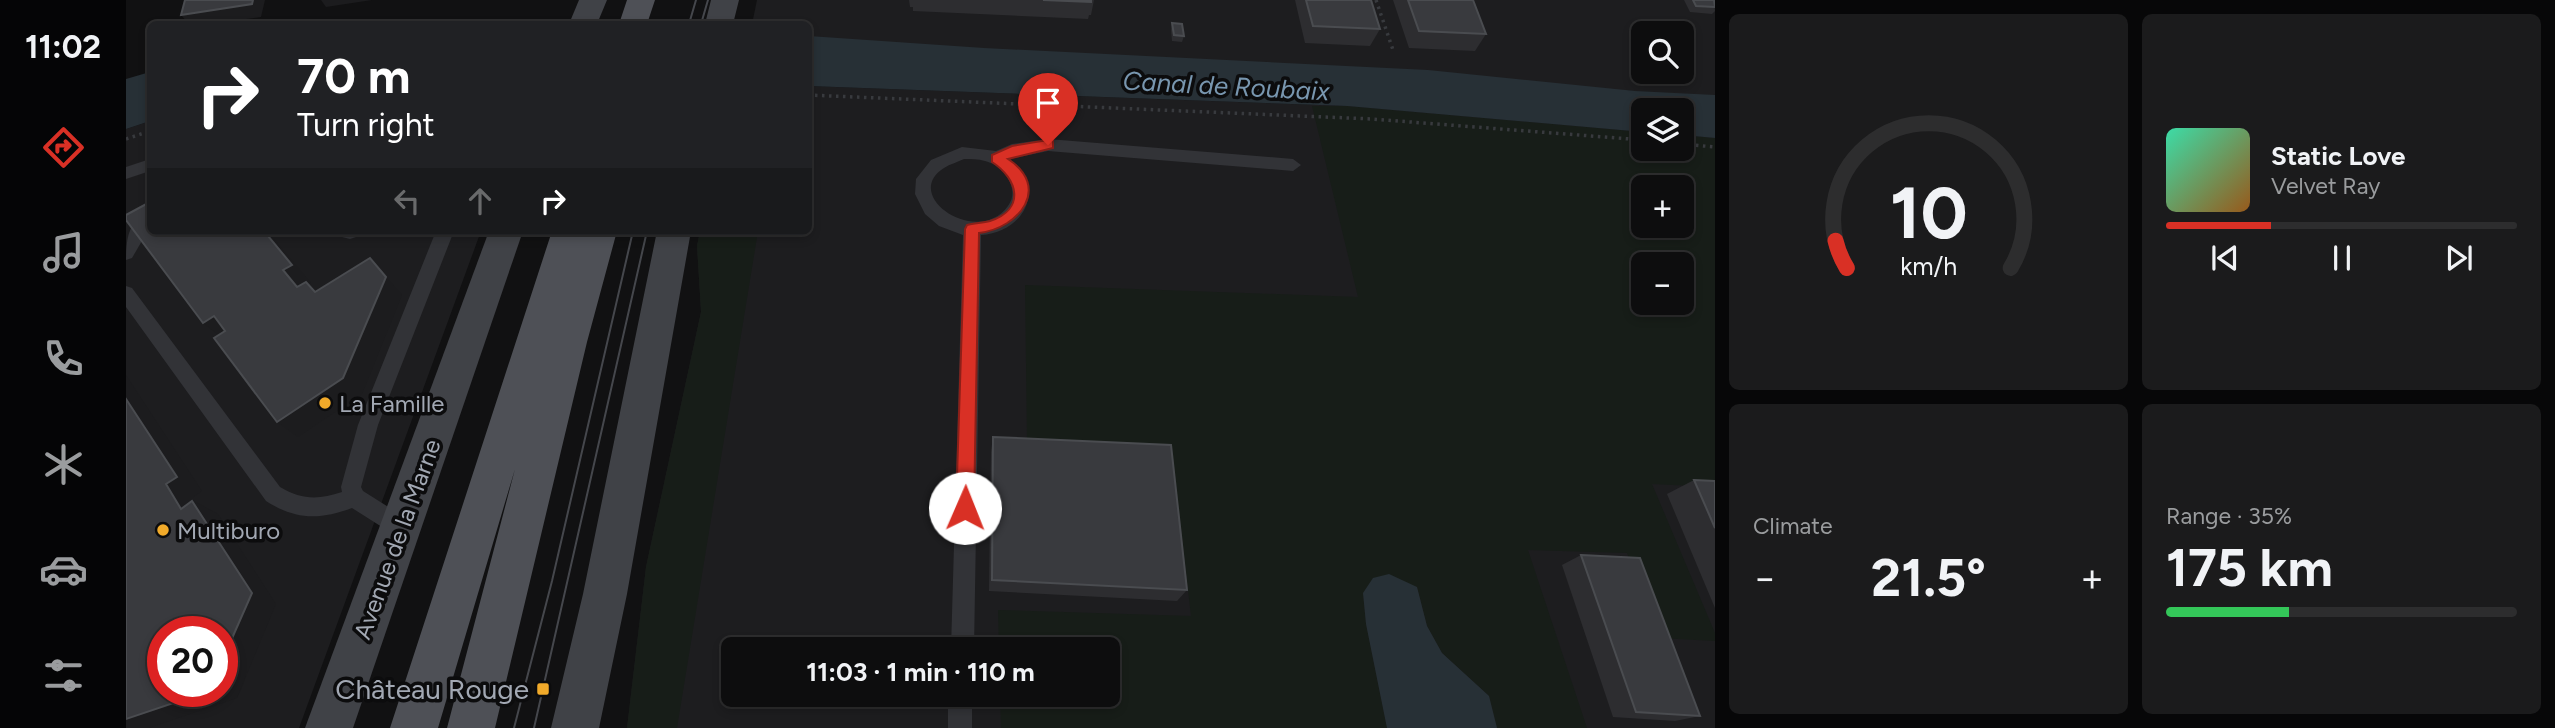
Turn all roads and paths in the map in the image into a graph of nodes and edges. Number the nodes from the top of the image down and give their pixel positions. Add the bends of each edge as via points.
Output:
1 (593, 0) edge
2 (641, 0) edge
3 (667, 0) edge
4 (725, 0) edge
5 (1376, 0) edge
6 (584, 21) edge
7 (634, 21) edge
8 (661, 21) edge
9 (720, 21) edge
10 (1393, 50) dead end
11 (812, 95) edge
12 (147, 132) edge
13 (126, 139) edge
14 (1631, 139) edge
15 (1694, 145) edge
16 (1715, 147) edge
17 (997, 158) junction
18 (147, 165) edge
19 (1293, 165) dead end
20 (126, 173) edge
21 (147, 221) edge
22 (972, 229) junction
23 (443, 235) edge
24 (505, 235) edge
25 (568, 235) edge
26 (599, 235) edge
27 (673, 235) edge
28 (126, 253) edge
29 (126, 293) edge
30 (354, 497) junction
31 (401, 527) junction
32 (605, 594) junction
33 (961, 637) edge
34 (960, 707) edge
35 (329, 728) edge
36 (414, 728) edge
37 (471, 728) edge
38 (575, 728) edge
39 (594, 728) edge
40 (960, 728) edge

1 - 6 street
2 - 7 main road
3 - 8 main road
4 - 9 street
5 - 10 path
11 - 14 path via 1372,119
12 - 13 path
15 - 16 path
17 - 19 lane via 1012,150 1048,145
17 - 22 lane via 1011,167 1019,180 1022,194 1018,207 1007,219
17 - 22 lane via 962,153 938,162 923,179 926,206 937,218
18 - 20 lane
21 - 28 lane
22 - 33 lane
23 - 30 lane via 368,425 354,471
24 - 31 street, Avenue de la Marne
25 - 36 main road
26 - 37 main road
27 - 32 street
29 - 30 lane via 273,494 305,510
30 - 31 lane
31 - 35 street, Avenue de la Marne
32 - 38 street
32 - 39 lane via 608,641
34 - 40 lane

